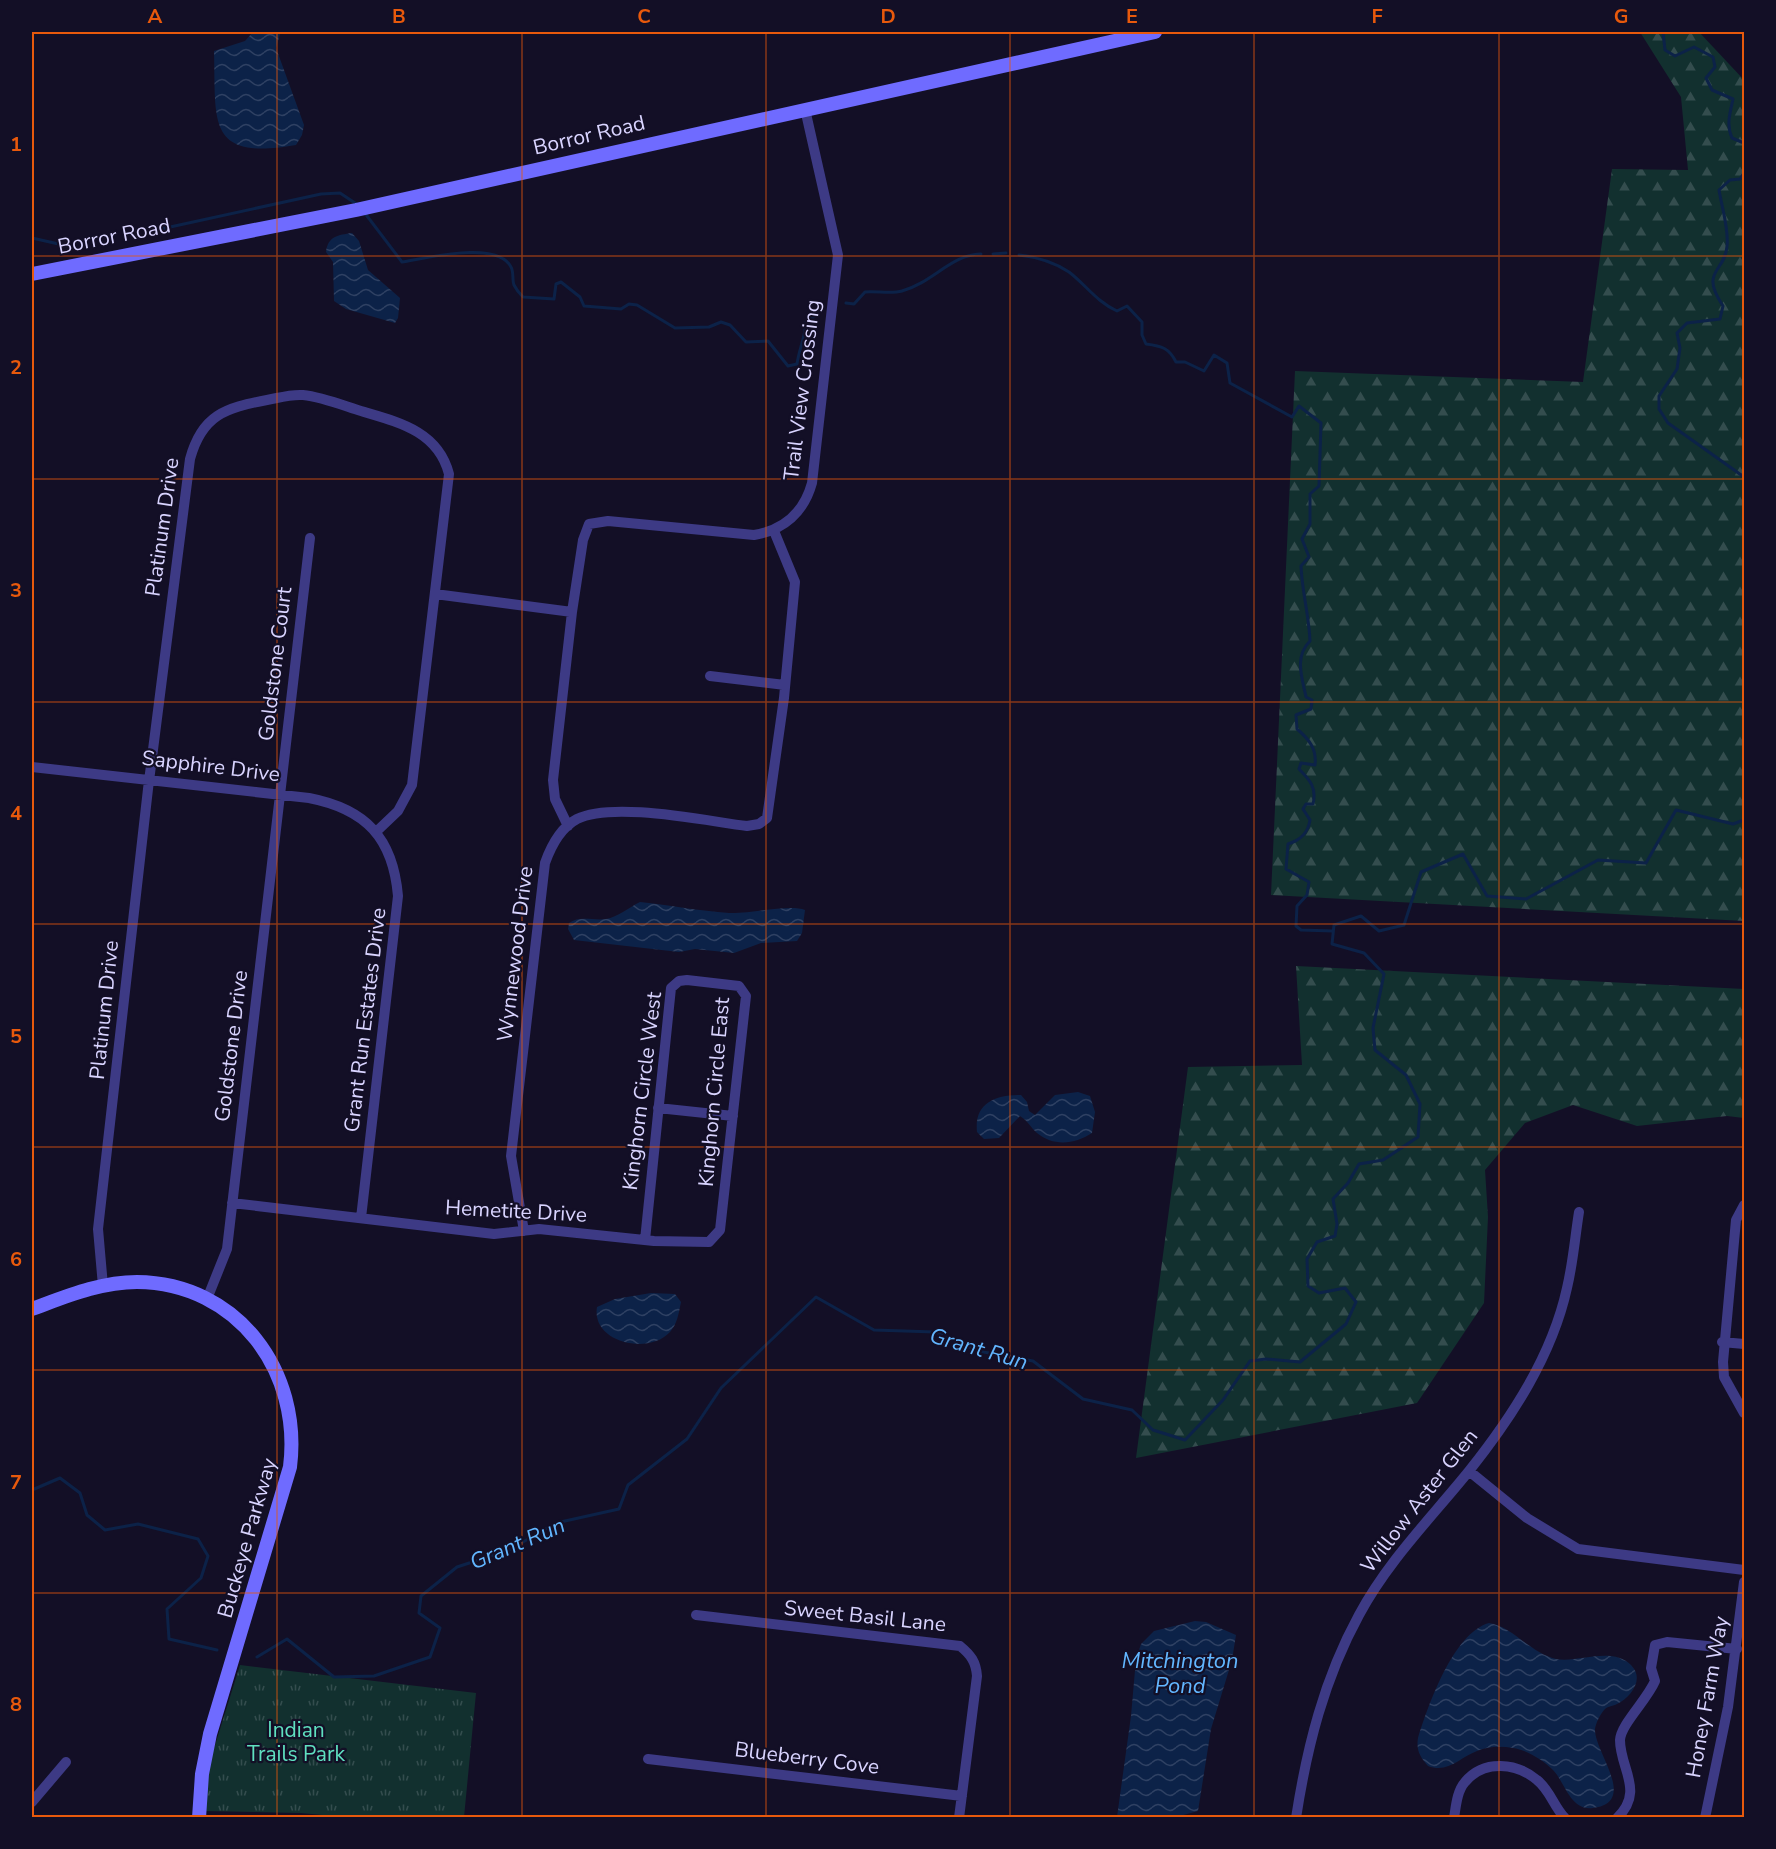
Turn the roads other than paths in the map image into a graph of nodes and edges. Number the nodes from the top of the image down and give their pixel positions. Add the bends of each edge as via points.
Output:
1 (1155, 32) edge
2 (805, 109) junction
3 (32, 274) edge
4 (774, 531) junction
5 (310, 538) dead end
6 (435, 594) junction
7 (572, 612) junction
8 (710, 676) dead end
9 (785, 685) junction
10 (32, 766) edge
11 (149, 778) junction
12 (279, 794) junction
13 (568, 826) junction
14 (377, 831) junction
15 (711, 981) joint
16 (658, 1108) junction
17 (733, 1116) junction
18 (232, 1203) junction
19 (1743, 1205) edge
20 (1579, 1212) dead end
21 (361, 1218) junction
22 (720, 1230) joint
23 (524, 1231) junction
24 (645, 1240) junction
25 (103, 1286) junction
26 (207, 1299) junction
27 (32, 1309) edge
28 (1722, 1342) junction
29 (1744, 1344) edge
30 (1744, 1413) edge
31 (1469, 1471) junction
32 (1744, 1570) edge
33 (1744, 1582) edge
34 (696, 1615) dead end
35 (1737, 1648) junction
36 (648, 1759) dead end
37 (66, 1762) dead end
38 (962, 1796) junction
39 (32, 1802) edge
40 (199, 1818) edge
41 (959, 1818) edge
42 (1296, 1818) edge
43 (1454, 1818) edge
44 (1565, 1818) edge
45 (1617, 1818) edge
46 (1705, 1818) edge

1 - 2 street, Borror Road
2 - 3 street, Borror Road via 361,209
2 - 4 street, Trail View Crossing via 836,241 837,274 812,483 800,509
4 - 7 street via 728,535 608,521 589,524
4 - 9 street via 795,582
5 - 12 street, Goldstone Court
6 - 7 street
6 - 11 street, Platinum Drive via 449,474 430,439 395,421 302,395 235,406 218,414 202,429 190,459
6 - 14 street, Platinum Drive via 412,785 398,811
7 - 13 street via 554,780 555,799
8 - 9 street
9 - 13 street via 770,812 764,821 747,826 619,812 597,813
10 - 11 street, Sapphire Drive
11 - 12 street, Sapphire Drive
11 - 25 street, Platinum Drive via 98,1229
12 - 14 street, Sapphire Drive via 347,809
12 - 18 street, Goldstone Drive
13 - 23 street, Wynnewood Drive via 556,839 545,863 513,1128 511,1156
14 - 21 street, Grant Run Estates Drive via 393,862 398,896
15 - 16 street, Kinghorn Circle West via 679,981 671,988
15 - 17 street, Kinghorn Circle East via 739,986 746,996
16 - 17 street
16 - 24 street, Kinghorn Circle West
17 - 22 street, Kinghorn Circle East
18 - 21 street, Hemetite Drive
18 - 26 street, Goldstone Drive via 227,1249
19 - 28 street via 1736,1220
20 - 31 street, Willow Aster Glen via 1567,1288 1554,1328 1521,1398
21 - 23 street, Hemetite Drive via 494,1233
22 - 24 street, Hemetite Drive via 716,1238 702,1244
23 - 24 street, Hemetite Drive via 546,1229
25 - 26 street, Buckeye Parkway via 159,1284
25 - 27 street, Buckeye Parkway
26 - 40 street, Buckeye Parkway via 242,1324 269,1356 284,1389 293,1432 286,1485 206,1753
28 - 29 street
28 - 30 street via 1724,1377
31 - 32 street via 1527,1518 1578,1549
31 - 42 street, Willow Aster Glen via 1384,1573 1359,1614 1320,1706 1306,1754
33 - 35 street, Honey Farm Way
34 - 38 street, Sweet Basil Lane via 960,1646 976,1664 977,1676
35 - 45 street via 1667,1642 1655,1645 1651,1668 1655,1681 1620,1738 1630,1773 1630,1792
35 - 46 street, Honey Farm Way
36 - 38 street, Blueberry Cove
37 - 39 street
38 - 41 street, Sweet Basil Lane
43 - 44 street via 1464,1783 1489,1766 1506,1765 1539,1781

